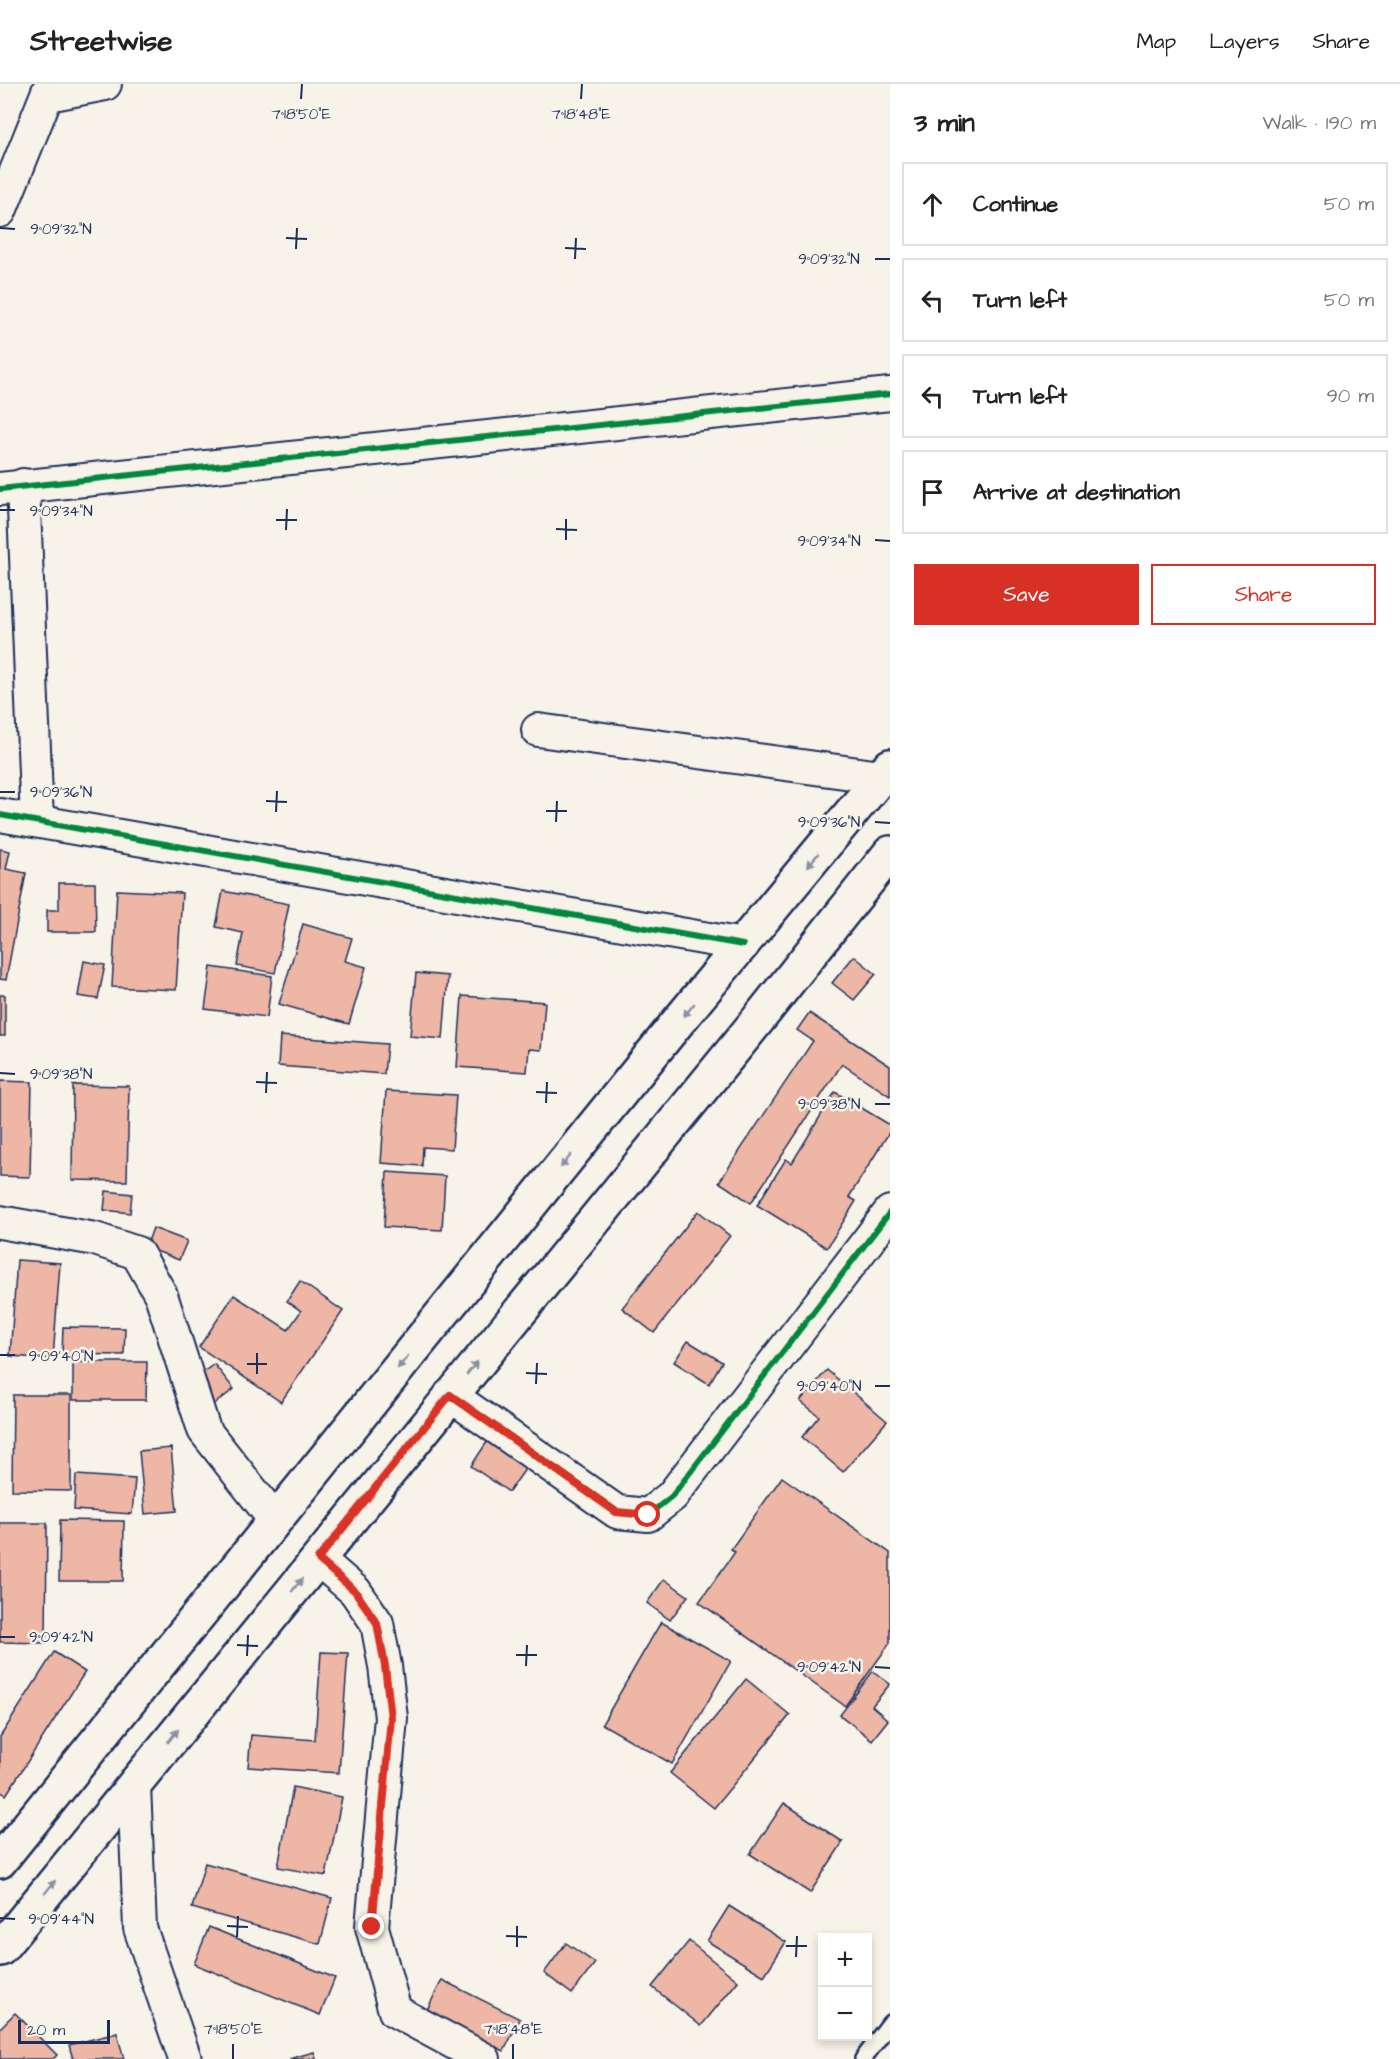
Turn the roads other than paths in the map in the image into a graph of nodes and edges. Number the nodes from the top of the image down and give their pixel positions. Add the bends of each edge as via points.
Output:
1 (105, 84) edge
2 (49, 90) edge
3 (0, 211) edge
4 (890, 394) edge
5 (12, 487) edge
6 (538, 730) dead end
7 (885, 772) edge
8 (0, 815) edge
9 (37, 821) junction
10 (890, 853) edge
11 (743, 945) junction
12 (890, 1212) edge
13 (0, 1222) edge
14 (450, 1395) junction
15 (275, 1520) junction
16 (318, 1559) junction
17 (134, 1785) junction
18 (0, 1861) edge
19 (0, 1949) edge
20 (890, 2023) edge
21 (185, 2059) edge
22 (484, 2059) edge
23 (863, 2059) edge

1 - 2 street
2 - 3 street
4 - 5 street
5 - 9 street
6 - 7 street
7 -> 11 main road
8 - 9 street
9 - 11 street
14 -> 10 main road
11 -> 15 main road
12 - 14 street via 672,1497 648,1515 616,1512
13 - 15 street via 94,1239 137,1253 161,1295 204,1430
14 - 16 main road
15 - 18 main road
17 -> 16 main road
16 - 22 street via 355,1591 377,1623 385,1666 391,1718 372,1927 395,2011
19 -> 17 main road
17 - 21 street via 141,1928
20 - 23 lane

